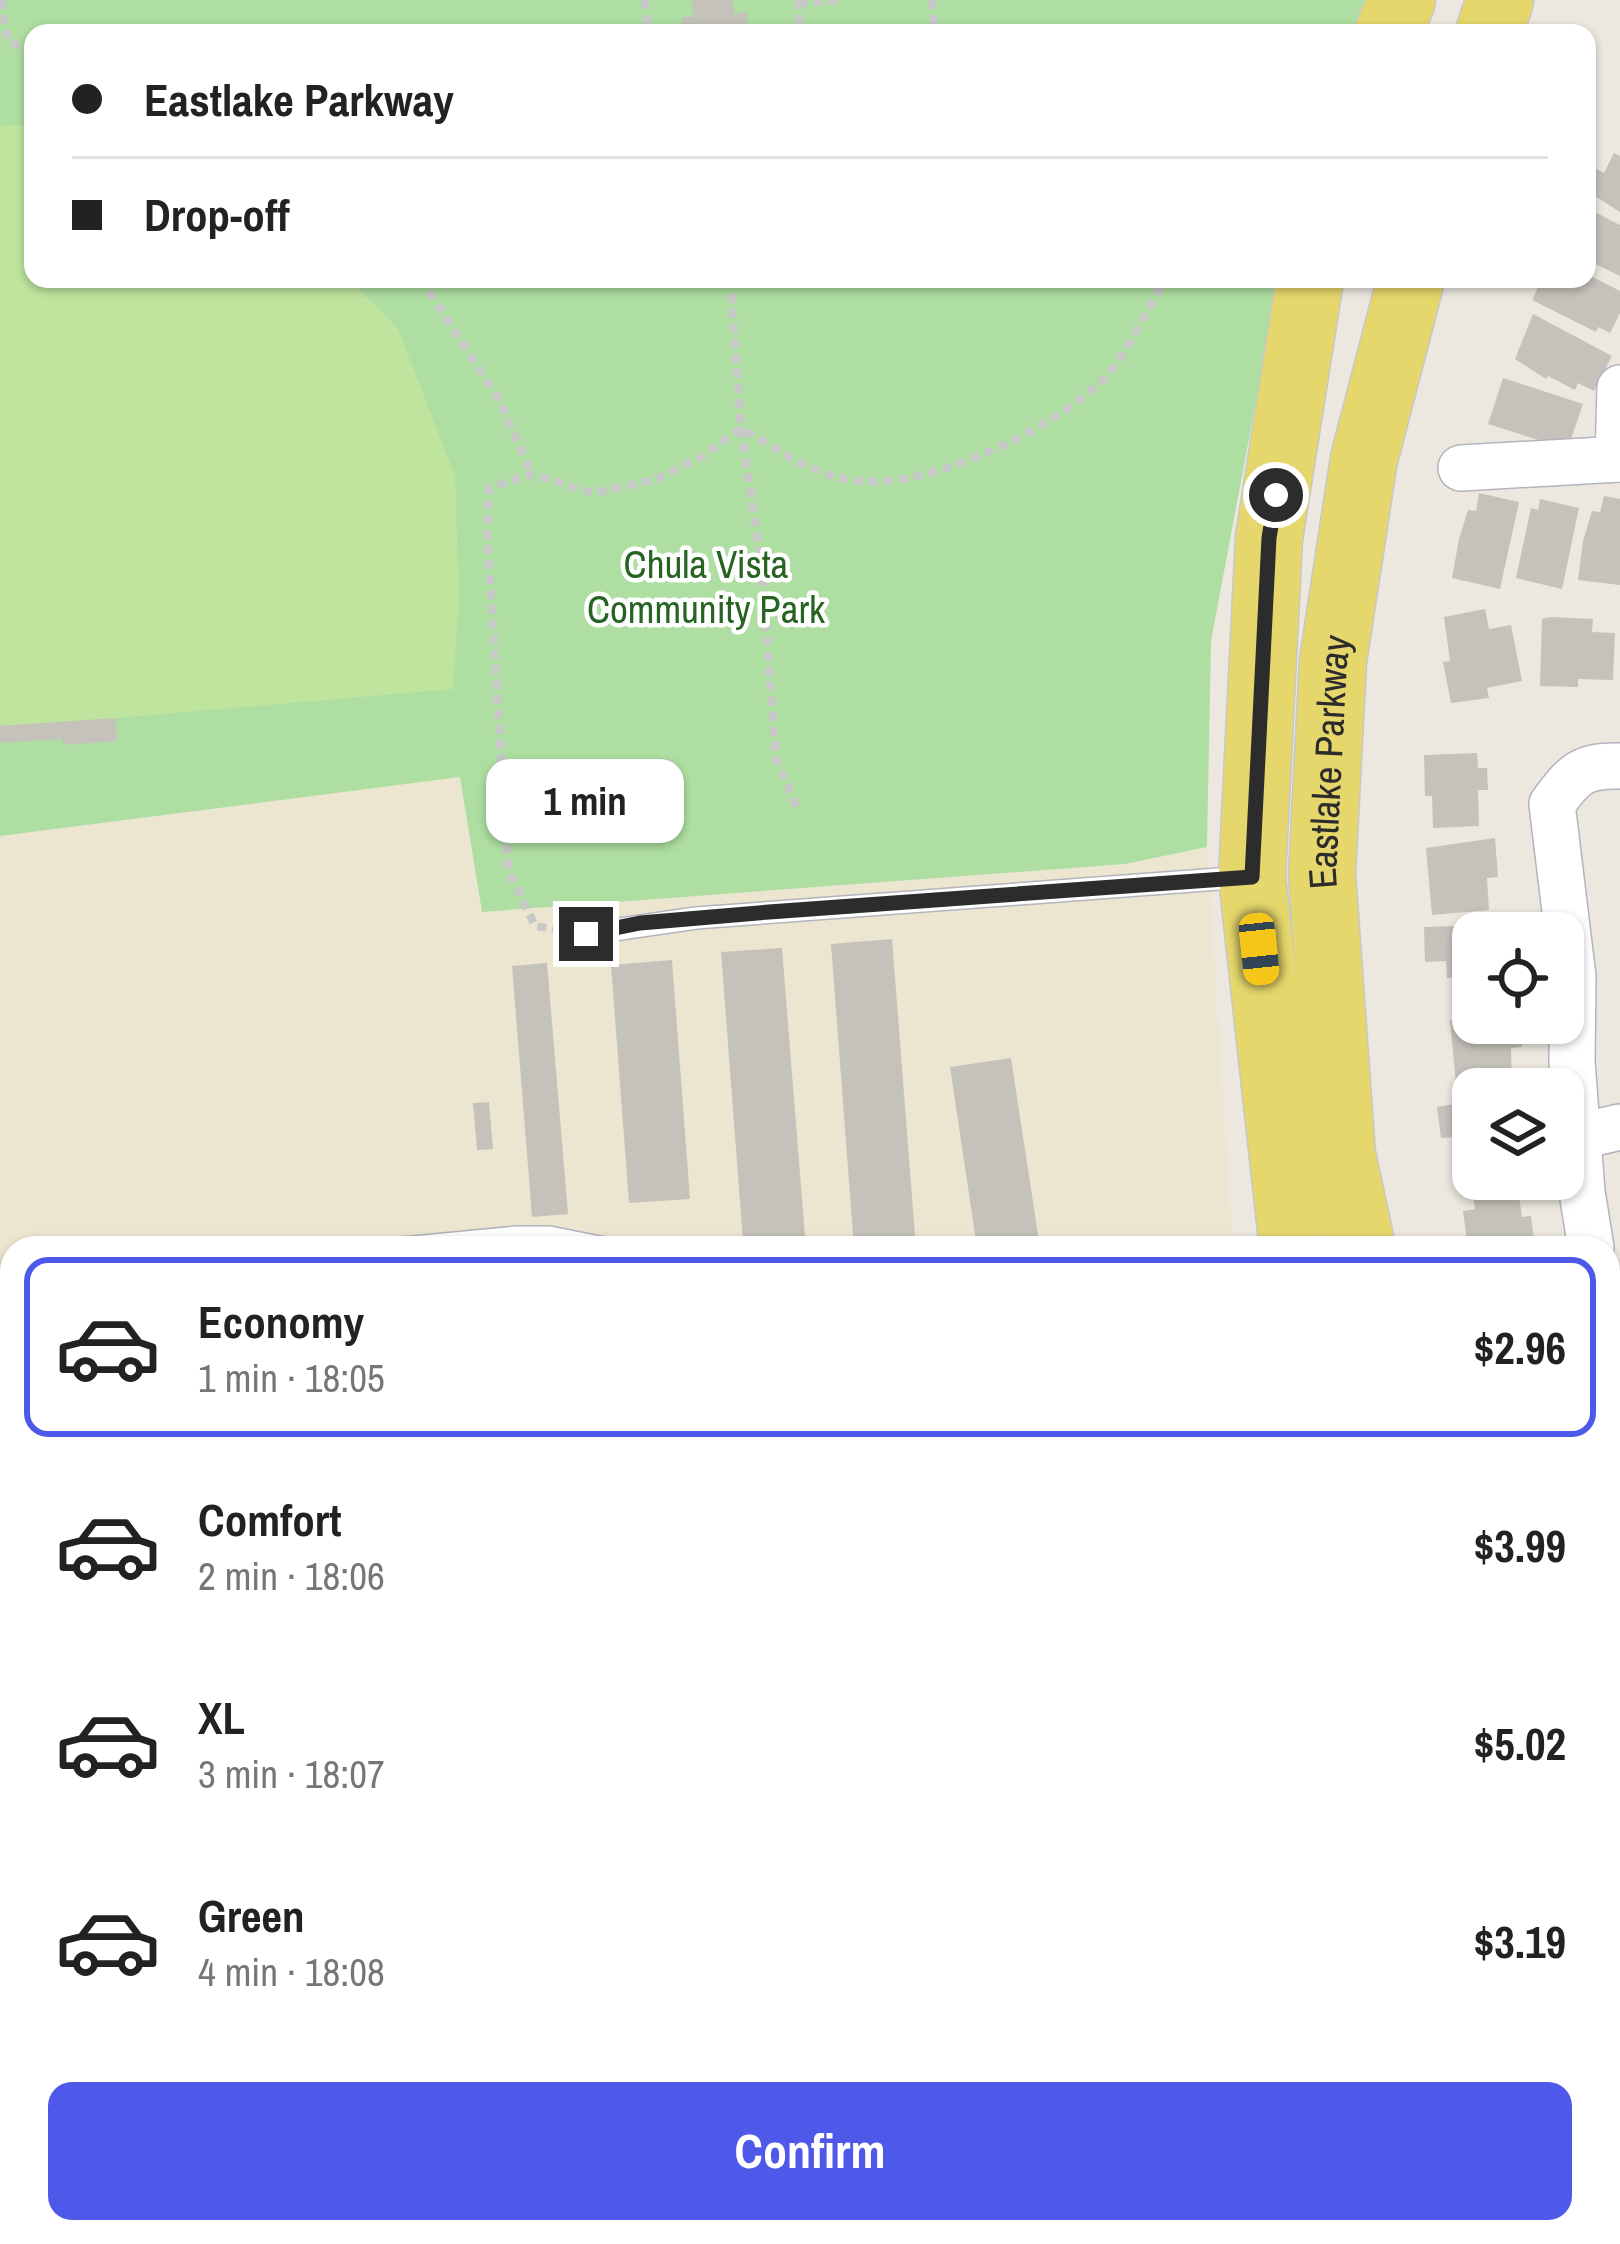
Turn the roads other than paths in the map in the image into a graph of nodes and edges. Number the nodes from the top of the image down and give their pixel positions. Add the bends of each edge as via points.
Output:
1 (1309, 288) edge
2 (1409, 288) edge
3 (1620, 388) edge
4 (1619, 459) edge
5 (1461, 468) dead end
6 (1620, 766) edge
7 (1252, 877) junction
8 (586, 934) road end
9 (1331, 1034) junction
10 (1598, 1132) edge
11 (1292, 1236) edge
12 (1359, 1236) edge
13 (1592, 1236) edge

1 - 7 main road, Eastlake Parkway via 1269,538
2 - 9 main road, Eastlake Parkway via 1364,460 1333,661 1322,874
3 - 4 street
4 - 5 street
6 - 10 street via 1592,765 1552,804 1573,977 1571,1062
7 - 8 lane via 740,914
7 - 9 main road via 1277,901 1295,1004
7 - 11 main road, Eastlake Parkway
9 - 12 main road, Eastlake Parkway
10 - 13 street

